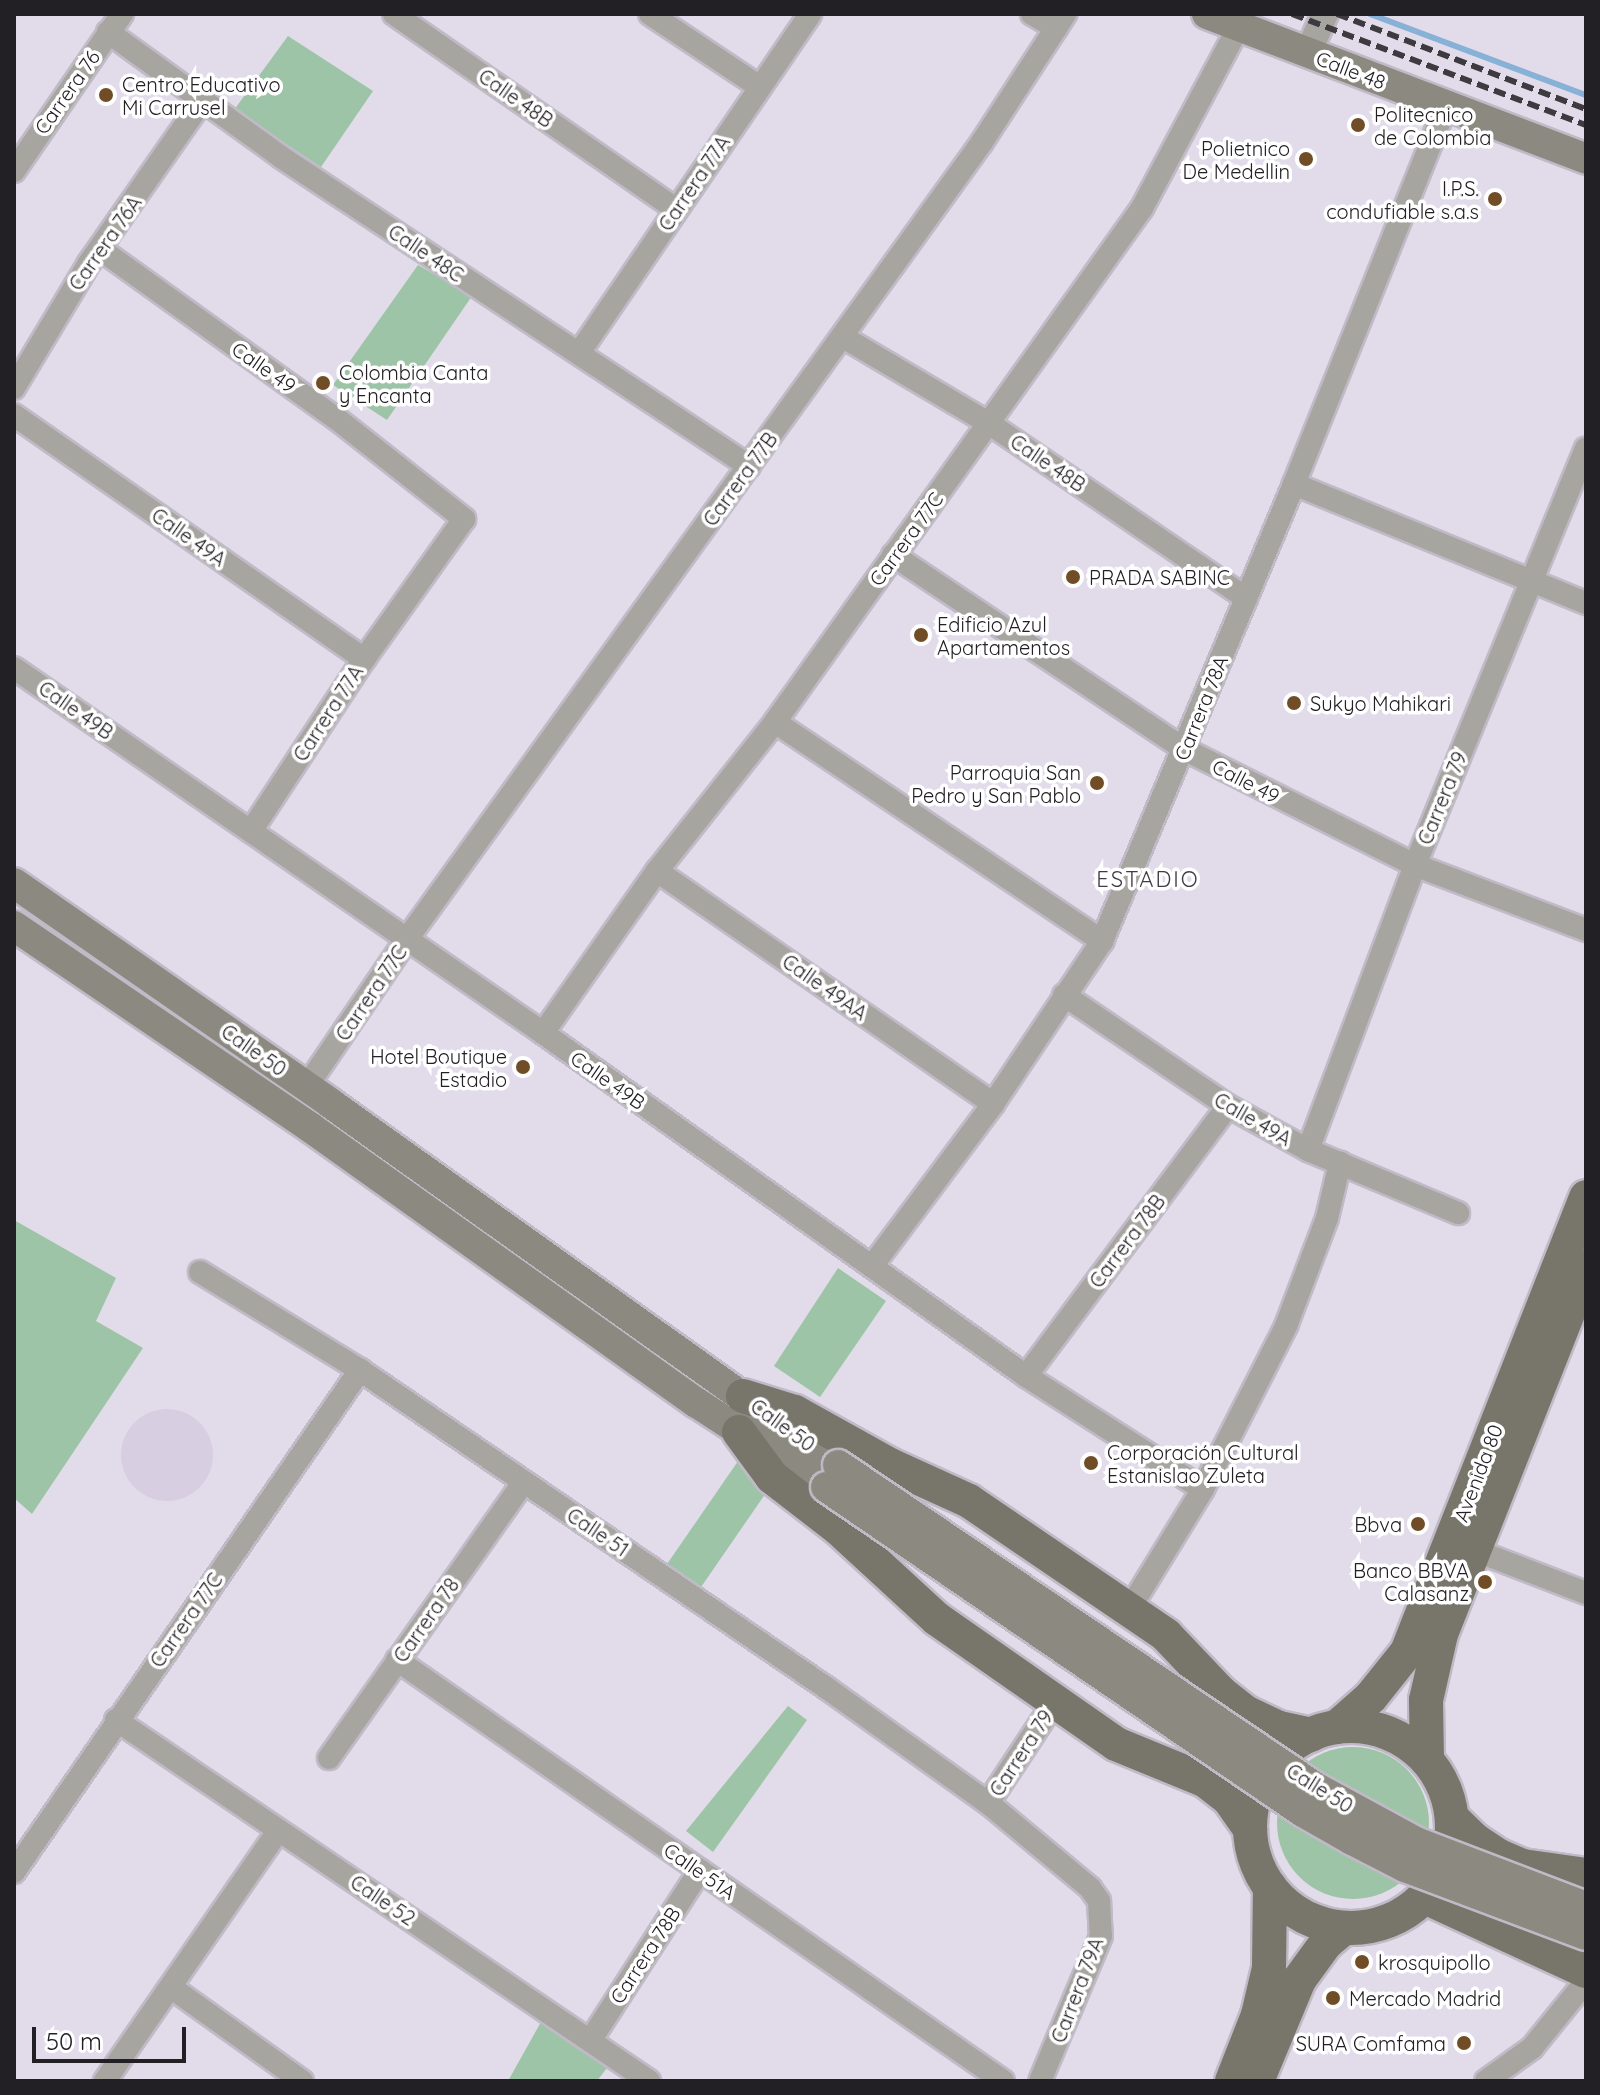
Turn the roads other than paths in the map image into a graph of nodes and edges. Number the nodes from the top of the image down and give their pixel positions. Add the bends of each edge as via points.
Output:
1 (394, 14) edge
2 (650, 14) edge
3 (810, 14) edge
4 (1032, 14) edge
5 (1207, 14) edge
6 (1325, 14) edge
7 (1060, 21) edge
8 (115, 23) edge
9 (1239, 26) junction
10 (1308, 53) junction
11 (760, 87) junction
12 (202, 101) junction
13 (1446, 106) junction
14 (22, 141) edge
15 (1586, 159) edge
16 (14, 171) edge
17 (676, 209) junction
18 (100, 249) junction
19 (843, 337) junction
20 (579, 353) junction
21 (14, 388) edge
22 (14, 415) edge
23 (990, 424) junction
24 (1586, 449) edge
25 (749, 466) junction
26 (1294, 484) junction
27 (464, 519) joint
28 (893, 555) junction
29 (1532, 581) junction
30 (1246, 598) junction
31 (1586, 603) edge
32 (364, 659) junction
33 (14, 668) edge
34 (775, 722) junction
35 (1184, 749) junction
36 (251, 831) junction
37 (1415, 865) junction
38 (657, 871) junction
39 (14, 883) edge
40 (14, 926) edge
41 (1586, 930) edge
42 (407, 939) junction
43 (1102, 941) junction
44 (1064, 995) junction
45 (543, 1033) junction
46 (307, 1086) junction
47 (993, 1104) junction
48 (1228, 1106) junction
49 (1308, 1150) junction
50 (1340, 1163) junction
51 (1586, 1197) edge
52 (1458, 1213) dead end
53 (872, 1266) junction
54 (1586, 1267) edge
55 (200, 1272) dead end
56 (360, 1370) junction
57 (1026, 1376) junction
58 (743, 1396) junction
59 (739, 1432) junction
60 (832, 1476) junction
61 (524, 1482) junction
62 (1203, 1489) junction
63 (1474, 1550) junction
64 (1586, 1593) edge
65 (1130, 1608) junction
66 (397, 1660) junction
67 (1054, 1703) junction
68 (116, 1720) junction
69 (1324, 1731) junction
70 (329, 1758) dead end
71 (1427, 1760) junction
72 (988, 1803) junction
73 (1452, 1818) junction
74 (1250, 1829) junction
75 (278, 1831) junction
76 (700, 1870) junction
77 (14, 1872) edge
78 (1586, 1875) edge
79 (1270, 1887) junction
80 (1425, 1897) junction
81 (1586, 1907) edge
82 (1344, 1928) junction
83 (1586, 1935) edge
84 (1586, 1971) edge
85 (1586, 1981) edge
86 (172, 1988) junction
87 (590, 2041) junction
88 (105, 2081) edge
89 (302, 2081) edge
90 (649, 2081) edge
91 (1003, 2081) edge
92 (1040, 2081) edge
93 (1232, 2081) edge
94 (1257, 2081) edge
95 (1486, 2081) edge

1 - 17 street, Calle 48B
2 - 11 street
3 - 11 street, Carrera 77A
4 - 7 street
5 - 9 main road, Calle 48
6 - 10 street
7 - 19 street, Carrera 77B via 982,142
8 - 12 street, Calle 48C
8 - 14 street, Carrera 76
9 - 10 main road, Calle 48
9 - 23 street, Carrera 77C via 1142,208
10 - 13 main road, Calle 48
11 - 17 street, Carrera 77A
12 - 18 street, Carrera 76A
12 - 20 street, Calle 48C
13 - 15 main road, Calle 48
13 - 26 street, Carrera 78A
14 - 16 street, Carrera 76
17 - 20 street, Carrera 77A
18 - 21 street, Carrera 76A
18 - 27 street, Calle 49 via 337,419
19 - 23 street, Calle 48B
19 - 25 street, Carrera 77B
20 - 25 street, Calle 48C
22 - 32 street, Calle 49A
23 - 28 street, Carrera 77C
23 - 30 street, Calle 48B
24 - 29 street, Carrera 79
25 - 42 street, Carrera 77B
26 - 29 street
26 - 30 street, Carrera 78A
27 - 32 street, Carrera 77A
28 - 34 street, Carrera 77C
28 - 35 street, Calle 49
29 - 31 street
29 - 37 street, Carrera 79
30 - 35 street, Carrera 78A
32 - 36 street, Carrera 77A
33 - 36 street, Calle 49B
34 - 38 street, Carrera 77C
34 - 43 street
35 - 37 street, Calle 49
35 - 43 street, Carrera 78A
36 - 42 street, Calle 49B
37 - 41 street, Calle 49
37 - 49 street, Carrera 79
38 - 45 street, Carrera 77C
38 - 47 street, Calle 49AA
39 - 46 main road, Calle 50
40 - 59 main road, Calle 50 via 311,1128
42 - 45 street, Calle 49B
42 - 46 street, Carrera 77C
43 - 44 street, Carrera 78A
44 - 47 street, Carrera 78A
44 - 48 street, Calle 49A
45 - 53 street, Calle 49B
46 - 58 main road, Calle 50
47 - 53 street, Carrera 78A
48 - 49 street, Calle 49A
48 - 57 street, Carrera 78B
49 - 50 street, Calle 49A
50 - 52 street, Calle 49A
50 - 62 street via 1327,1218 1286,1326
51 - 69 main road, Avenida 80 via 1407,1652 1394,1672
53 - 57 street, Calle 49B
54 - 63 main road, Avenida 80
55 - 56 street, Calle 51
56 - 61 street, Calle 51
56 - 68 street, Carrera 77C
57 - 62 street, Calle 49B
58 - 60 main road, Calle 50
58 - 65 main road via 795,1412 890,1465 950,1490
59 - 60 main road, Calle 50
59 - 67 main road via 772,1477 838,1528 937,1619
60 - 81 main road, Calle 50, bridge via 1315,1787 1416,1842
60 - 83 main road, Calle 50, bridge via 1303,1812 1405,1867
61 - 66 street, Carrera 78
61 - 72 street, Calle 51
62 - 65 street
63 - 64 street
63 - 71 main road, Avenida 80 via 1430,1677 1424,1726
65 - 69 main road via 1247,1713 1279,1728
66 - 70 street, Carrera 78
66 - 76 street, Calle 51A
67 - 72 street, Carrera 79
67 - 74 main road via 1116,1744 1206,1781 1229,1799
68 - 75 street, Calle 52
68 - 77 street, Carrera 77C
69 - 71 main road via 1362,1727 1386,1733
69 - 74 main road via 1278,1757 1257,1790
71 - 73 main road via 1439,1777
72 - 92 street, Carrera 79A via 1099,1901 1101,1936
73 - 78 main road via 1499,1856 1523,1866
73 - 80 main road via 1446,1860
74 - 79 main road via 1259,1869
75 - 86 street
75 - 87 street, Calle 52
76 - 87 street, Carrera 78B
76 - 91 street, Calle 51A
79 - 82 main road via 1290,1908 1316,1922
79 - 93 main road via 1269,1968 1258,2015
80 - 82 main road via 1388,1922
80 - 84 main road
82 - 94 main road via 1299,1980
85 - 95 street via 1540,2040
86 - 88 street
86 - 89 street
87 - 90 street, Calle 52

